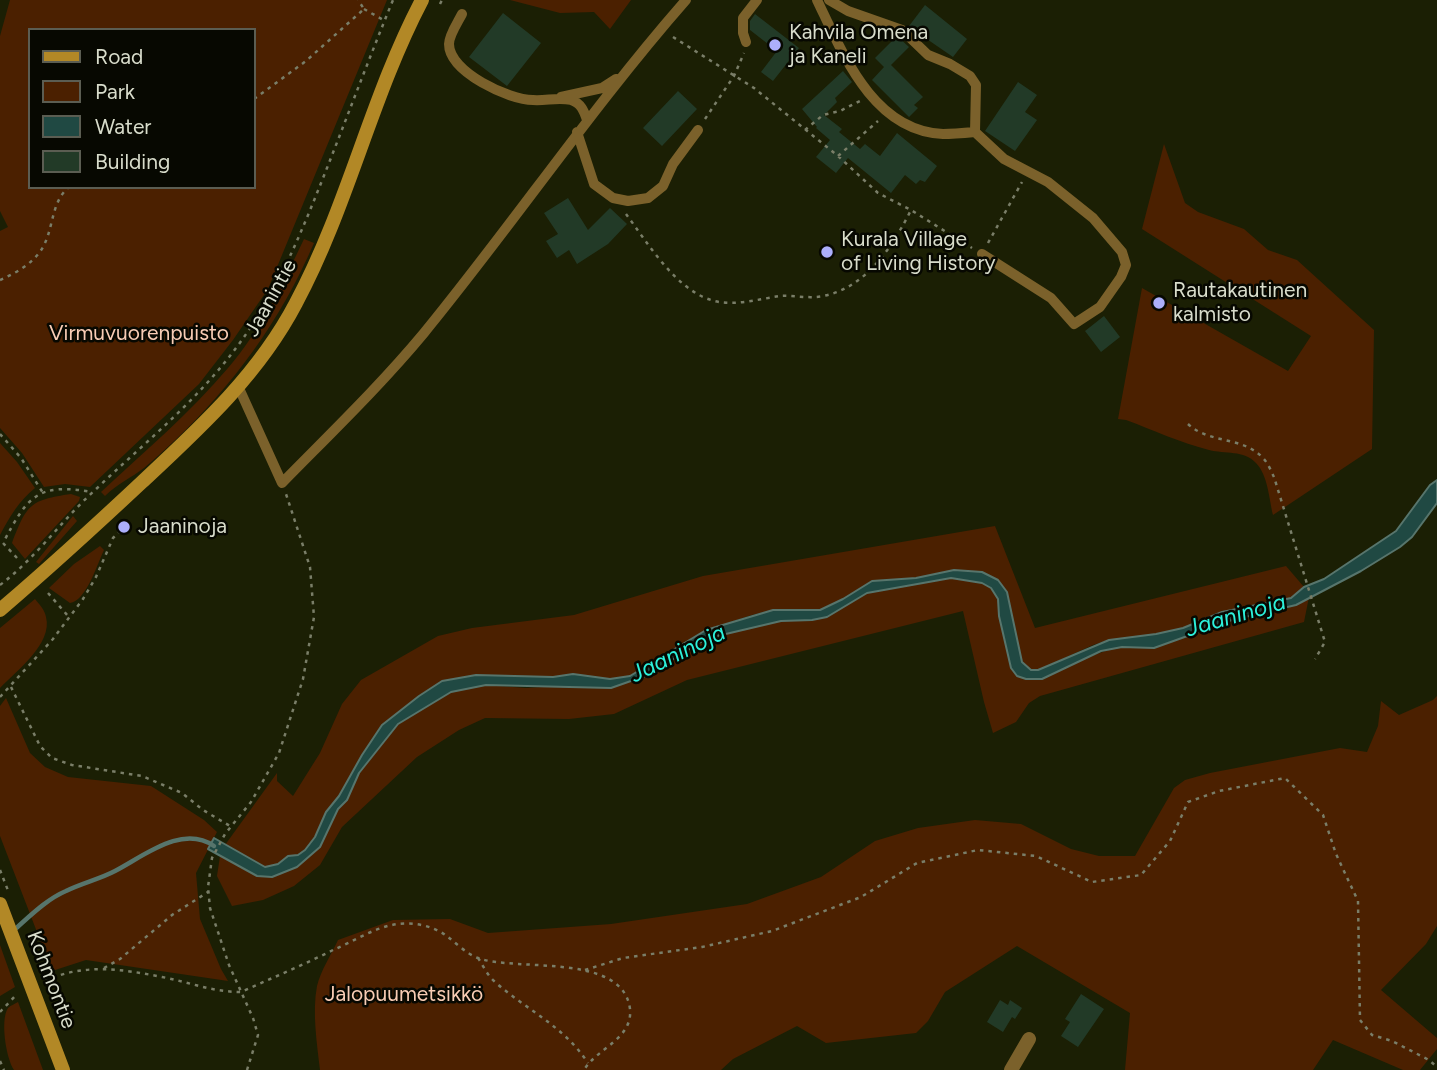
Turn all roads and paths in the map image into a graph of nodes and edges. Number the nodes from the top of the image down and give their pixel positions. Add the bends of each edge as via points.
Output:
1 (358, 0) edge
2 (393, 0) edge
3 (422, 0) edge
4 (687, 0) edge
5 (757, 0) edge
6 (817, 0) edge
7 (830, 0) edge
8 (364, 9) junction
9 (462, 14) dead end
10 (385, 21) junction
11 (661, 30) junction
12 (746, 43) joint
13 (624, 74) junction
14 (734, 76) junction
15 (871, 96) junction
16 (256, 98) edge
17 (557, 98) junction
18 (886, 113) junction
19 (587, 120) junction
20 (698, 130) joint
21 (805, 130) junction
22 (577, 132) junction
23 (975, 132) junction
24 (838, 156) junction
25 (1028, 171) junction
26 (66, 189) edge
27 (615, 199) junction
28 (911, 210) junction
29 (982, 254) junction
30 (0, 280) edge
31 (238, 387) junction
32 (1188, 424) dead end
33 (0, 434) edge
34 (282, 483) junction
35 (92, 492) junction
36 (43, 493) junction
37 (78, 508) junction
38 (82, 513) dead end
39 (124, 527) dead end
40 (2, 544) edge
41 (17, 558) dead end
42 (0, 585) edge
43 (48, 593) dead end
44 (0, 610) edge
45 (68, 616) junction
46 (1315, 659) dead end
47 (11, 687) junction
48 (0, 697) edge
49 (230, 826) junction
50 (208, 892) junction
51 (0, 904) edge
52 (478, 958) junction
53 (102, 969) junction
54 (585, 970) junction
55 (44, 981) dead end
56 (25, 990) dead end
57 (241, 992) junction
58 (0, 1005) edge
59 (6, 1005) junction
60 (0, 1012) edge
61 (1029, 1039) dead end
62 (0, 1061) edge
63 (588, 1063) junction
64 (1437, 1067) edge
65 (4, 1070) edge
66 (63, 1070) edge
67 (247, 1070) edge
68 (584, 1070) edge
69 (1011, 1070) edge

1 - 8 path
2 - 10 path
3 - 31 main road, Jaanintie via 405,32 314,267 265,353
4 - 11 lane
5 - 12 lane via 743,18
6 - 15 lane via 842,52
7 - 23 lane via 902,30 928,55 970,76 975,85
8 - 10 path
8 - 16 path
9 - 17 lane via 449,43 457,63 488,87 513,97
10 - 35 path via 274,290 206,386
11 - 13 lane
11 - 14 path
12 - 14 path
13 - 17 lane via 602,88
13 - 19 lane
14 - 20 path
14 - 21 path
15 - 18 lane
15 - 21 path via 823,115
17 - 19 lane via 574,101
18 - 23 lane via 941,134
18 - 24 path
19 - 22 lane
20 - 27 lane via 663,186 648,198
21 - 24 path
22 - 27 lane via 594,184
22 - 34 lane via 422,335
23 - 25 lane via 1004,159
24 - 28 path via 878,193
25 - 29 path
25 - 29 lane via 1093,218 1122,252 1126,265 1121,277 1100,307 1074,324 1051,299
26 - 30 path via 60,194 43,247 20,271
27 - 28 path via 684,285 711,300 739,302 824,296 853,284 890,247
28 - 29 path
31 - 34 lane
31 - 44 main road, Jaanintie via 149,476
32 - 46 path via 1205,436 1252,449 1274,477 1325,642
33 - 36 path
34 - 49 path via 310,567 314,617 303,680 279,753 251,802
35 - 36 path
35 - 37 path
36 - 40 path via 20,511
37 - 38 path
37 - 42 path
39 - 45 path via 113,538 83,600
40 - 41 path
43 - 45 path
45 - 47 path
47 - 48 path
47 - 49 path via 40,746 52,758 142,776 181,793
49 - 50 path via 212,858
50 - 53 path
50 - 57 path
51 - 66 main road, Kohmontie
52 - 54 path
52 - 57 path via 438,930 391,925
52 - 63 path via 492,979 552,1023
53 - 55 path via 67,971
53 - 57 path
54 - 63 path via 623,991 630,1017 617,1040
54 - 64 path via 623,958 772,931 861,897 917,863 978,850 1036,856 1093,882 1141,875 1170,841 1188,802 1219,791 1285,779 1323,815 1358,901 1360,1020 1372,1034
56 - 59 path
57 - 67 path via 258,1035
58 - 59 path
59 - 60 path
61 - 69 street
62 - 65 path
63 - 68 path

